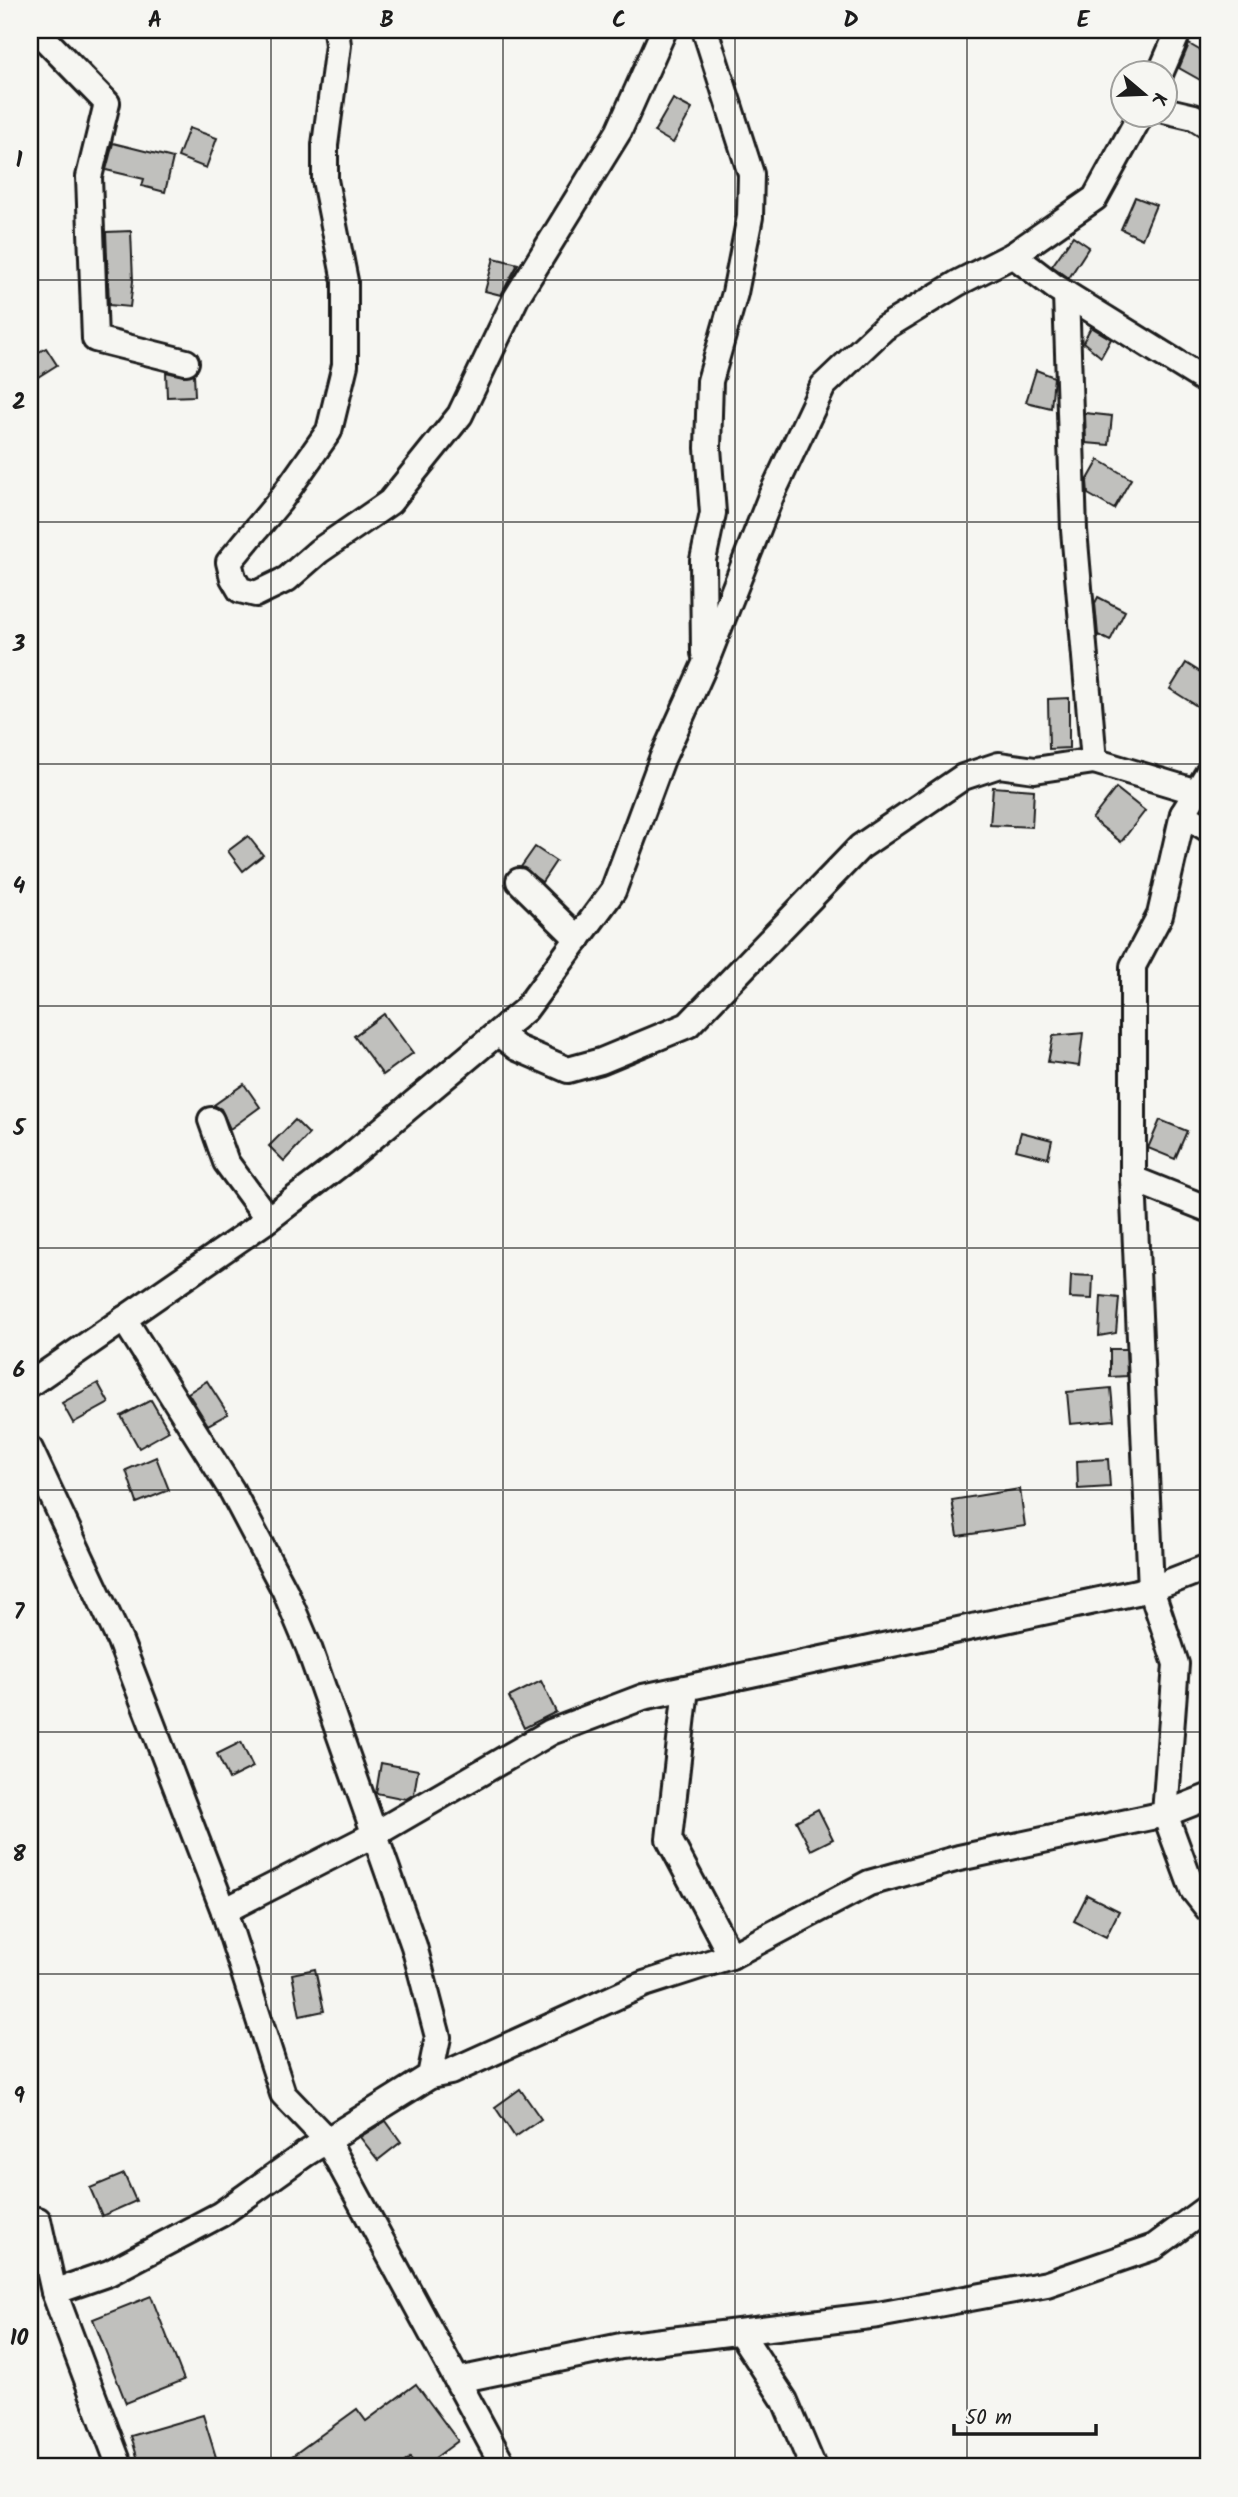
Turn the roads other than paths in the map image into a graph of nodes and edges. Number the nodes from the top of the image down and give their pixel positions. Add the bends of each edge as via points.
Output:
1 (36, 30) edge
2 (336, 30) edge
3 (664, 30) edge
4 (705, 30) edge
5 (1179, 30) edge
6 (1166, 60) edge
7 (1178, 113) edge
8 (1208, 126) edge
9 (1132, 130) edge
10 (1013, 255) junction
11 (1066, 294) junction
12 (186, 362) dead end
13 (1208, 382) edge
14 (704, 666) junction
15 (1094, 761) junction
16 (1202, 782) edge
17 (1183, 814) junction
18 (1208, 829) edge
19 (519, 881) dead end
20 (578, 939) junction
21 (498, 1033) junction
22 (211, 1120) dead end
23 (1133, 1180) junction
24 (1208, 1209) edge
25 (268, 1219) junction
26 (124, 1319) junction
27 (30, 1384) edge
28 (30, 1449) edge
29 (1208, 1567) edge
30 (1152, 1589) junction
31 (686, 1688) junction
32 (1208, 1797) edge
33 (1165, 1814) junction
34 (375, 1834) junction
35 (1208, 1909) edge
36 (224, 1911) junction
37 (732, 1956) junction
38 (430, 2076) junction
39 (327, 2140) junction
40 (1208, 2207) edge
41 (30, 2223) edge
42 (54, 2292) junction
43 (740, 2332) junction
44 (458, 2380) junction
45 (120, 2467) edge
46 (504, 2467) edge
47 (813, 2467) edge

1 - 12 street via 107,103 89,177 96,340
2 - 3 street via 325,180 345,281 345,365 329,431 229,562 240,590 256,594 287,579 390,502 460,415 516,298 620,131
4 - 14 street via 751,185 750,217 735,293 710,381 708,449 713,513 703,560
5 - 6 street
7 - 8 street
9 - 10 street via 1095,198
10 - 11 street
10 - 14 street via 884,328 823,386 771,496
11 - 13 street
11 - 15 street via 1074,530
14 - 20 street via 662,759 613,891
15 - 16 street
15 - 21 street via 1035,770 999,765 963,777 860,847 688,1025 568,1070 517,1048
16 - 17 street
17 - 18 street
17 - 23 street via 1160,915 1133,966
19 - 20 street
20 - 21 street via 526,1009
21 - 25 street
22 - 25 street via 226,1162
23 - 24 street
23 - 30 street
25 - 26 street
26 - 27 street
26 - 34 street via 232,1491 285,1591
28 - 36 street via 120,1641
29 - 30 street
30 - 31 street
30 - 33 street via 1176,1664
31 - 34 street via 643,1697 551,1732
31 - 37 street via 669,1839
32 - 33 street
33 - 35 street via 1193,1890
33 - 37 street via 959,1858 869,1883
34 - 36 street
34 - 38 street via 414,1945 438,2037
36 - 39 street via 283,2094
37 - 38 street via 644,1984 450,2073
38 - 39 street
39 - 42 street via 221,2214 109,2273
39 - 44 street
40 - 43 street via 1154,2247 1047,2284 878,2315
41 - 42 street via 38,2220
42 - 45 street
43 - 44 street via 621,2346
43 - 47 street via 785,2401
44 - 46 street

